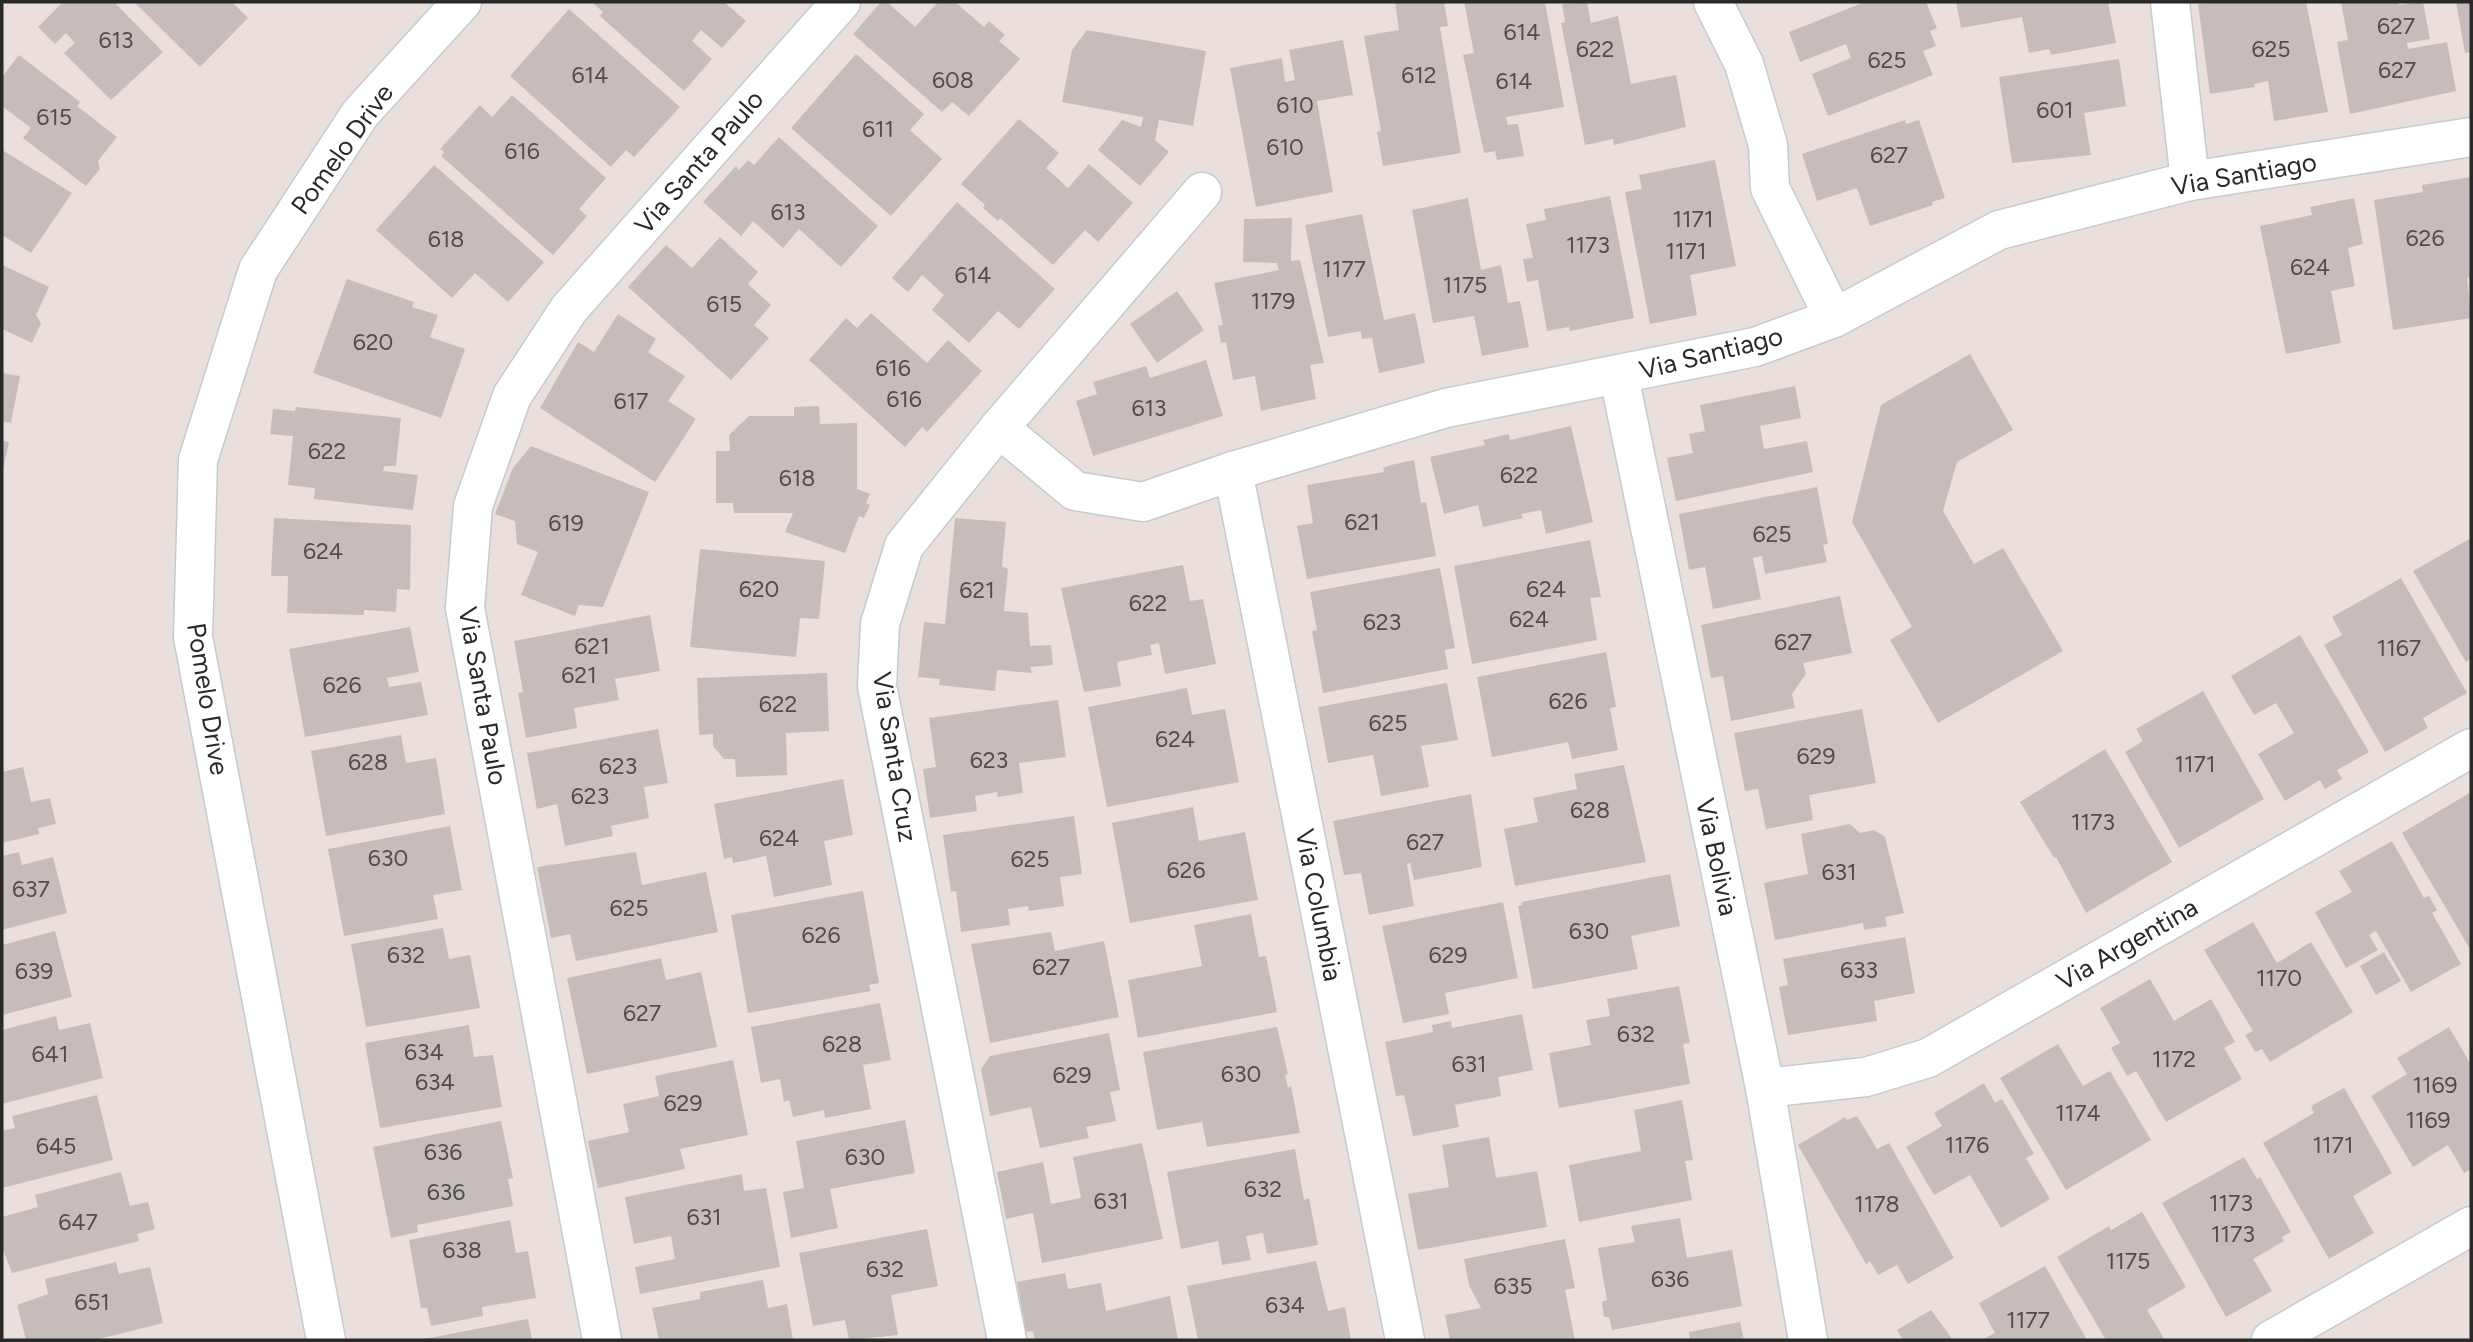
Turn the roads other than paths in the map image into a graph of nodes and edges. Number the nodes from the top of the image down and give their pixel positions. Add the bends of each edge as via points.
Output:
1 (462, 2) edge
2 (841, 2) edge
3 (1713, 2) edge
4 (2169, 2) edge
5 (2471, 137) edge
6 (2190, 181) junction
7 (1202, 192) dead end
8 (1835, 318) junction
9 (1619, 376) junction
10 (999, 428) junction
11 (1233, 471) junction
12 (2471, 748) edge
13 (1765, 1088) junction
14 (2471, 1226) edge
15 (326, 1340) edge
16 (602, 1340) edge
17 (1007, 1340) edge
18 (1405, 1340) edge
19 (1808, 1340) edge
20 (2270, 1340) edge

1 - 15 street, Pomelo Drive via 360,114 258,270 198,460 193,637
2 - 16 street, Via Santa Paulo via 569,309 512,396 473,506 465,608
3 - 8 street via 1744,64 1769,145 1770,188
4 - 6 street
5 - 6 street, Via Santiago
6 - 8 street, Via Santiago via 1999,230
7 - 10 street, Via Santa Cruz
8 - 9 street, Via Santiago via 1755,347
9 - 11 street, Via Santiago via 1446,408
9 - 13 street, Via Bolivia
10 - 11 street, Via Santiago via 1075,491 1143,502
10 - 17 street, Via Santa Cruz via 904,546 880,624 877,686
11 - 18 street, Via Columbia
12 - 13 street, Via Argentina via 1928,1058 1866,1077
13 - 19 street, Via Bolivia
14 - 20 street

